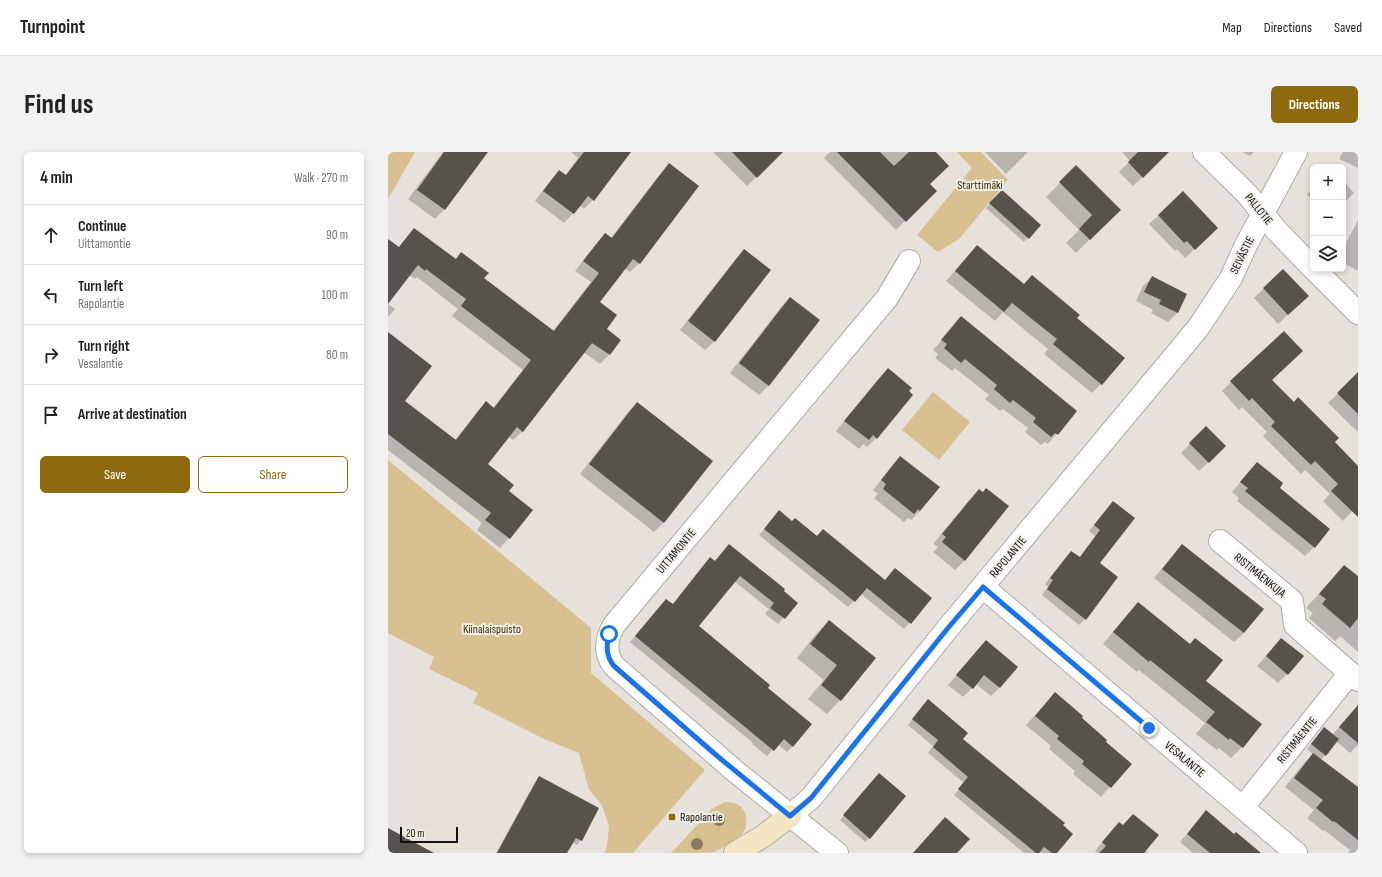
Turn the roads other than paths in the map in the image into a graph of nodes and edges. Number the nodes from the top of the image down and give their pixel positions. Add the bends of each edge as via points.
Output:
1 (1204, 152) edge
2 (1296, 152) edge
3 (1263, 213) junction
4 (909, 261) dead end
5 (1310, 264) edge
6 (1318, 272) edge
7 (1358, 313) edge
8 (1178, 352) joint
9 (1220, 541) dead end
10 (983, 587) junction
11 (1354, 676) edge
12 (1243, 807) junction
13 (790, 816) junction
14 (735, 853) edge
15 (837, 853) edge
16 (1296, 853) edge

1 - 3 street, PALLOTIE
2 - 3 street, SEIVÄSTIE
3 - 5 street, PALLOTIE
3 - 8 street, SEIVÄSTIE via 1231,278 1198,328
4 - 13 street, UITTAMONTIE via 887,298 614,625 607,642 610,661 614,666
6 - 7 street, PALLOTIE
8 - 10 street, RAPOLANTIE
9 - 11 street, RISTIMÄENKUJA via 1292,601 1295,625
10 - 12 street, VESALANTIE
10 - 13 street, RAPOLANTIE via 811,798
11 - 12 street, RISTIMÄENTIE
12 - 16 street, VESALANTIE
13 - 14 main road
13 - 15 street, UITTAMONTIE

